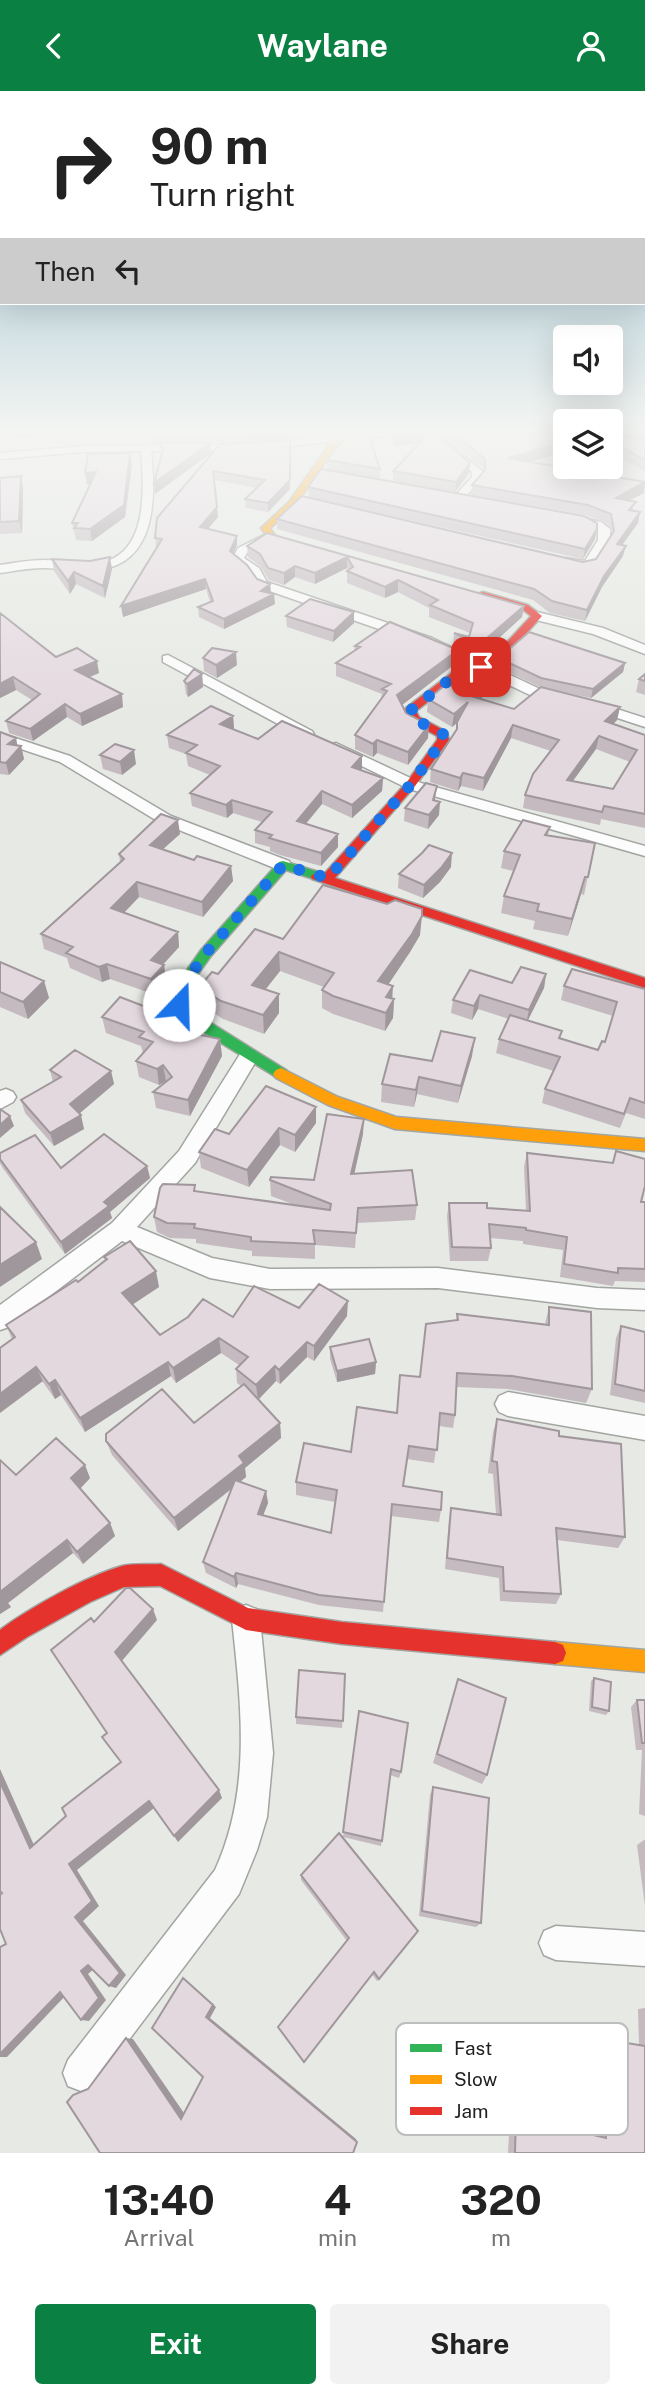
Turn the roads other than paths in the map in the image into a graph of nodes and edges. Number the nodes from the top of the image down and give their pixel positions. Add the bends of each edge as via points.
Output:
1 (142, 529) edge
2 (266, 529) edge
3 (604, 529) edge
4 (270, 536) junction
5 (326, 552) edge
6 (555, 560) edge
7 (0, 569) edge
8 (463, 589) edge
9 (537, 616) junction
10 (645, 650) edge
11 (168, 659) dead end
12 (481, 667) junction
13 (645, 723) edge
14 (0, 737) edge
15 (411, 784) junction
16 (645, 851) edge
17 (283, 865) junction
18 (328, 878) junction
19 (645, 983) edge
20 (249, 1056) junction
21 (645, 1145) edge
22 (120, 1230) junction
23 (645, 1300) edge
24 (0, 1319) edge
25 (508, 1404) dead end
26 (645, 1428) edge
27 (246, 1619) junction
28 (0, 1644) edge
29 (645, 1661) edge
30 (556, 1943) dead end
31 (645, 1949) edge
32 (81, 2073) dead end

1 - 7 street via 139,542 114,563
2 - 4 street
3 - 6 street via 604,540 588,565
4 - 5 street
4 - 12 street via 242,551 237,559 255,571 262,584 427,641
8 - 9 street via 525,607
9 - 10 street via 598,631
9 - 12 street
11 - 15 street
12 - 13 street via 535,692 607,708
12 - 15 street via 462,670 411,710 414,719 443,734
14 - 17 street via 65,759 165,819
15 - 16 street
15 - 18 street
17 - 18 street
17 - 20 street via 179,991 179,1005 187,1015
18 - 19 street
20 - 21 street via 333,1101 396,1123
20 - 22 street via 187,1157
22 - 23 street via 210,1268 270,1279 448,1279
22 - 24 street
25 - 26 street
27 - 28 street via 161,1575 124,1576 82,1594
27 - 29 street via 342,1633
27 - 32 street via 259,1732 251,1823 241,1856 227,1882
30 - 31 street

